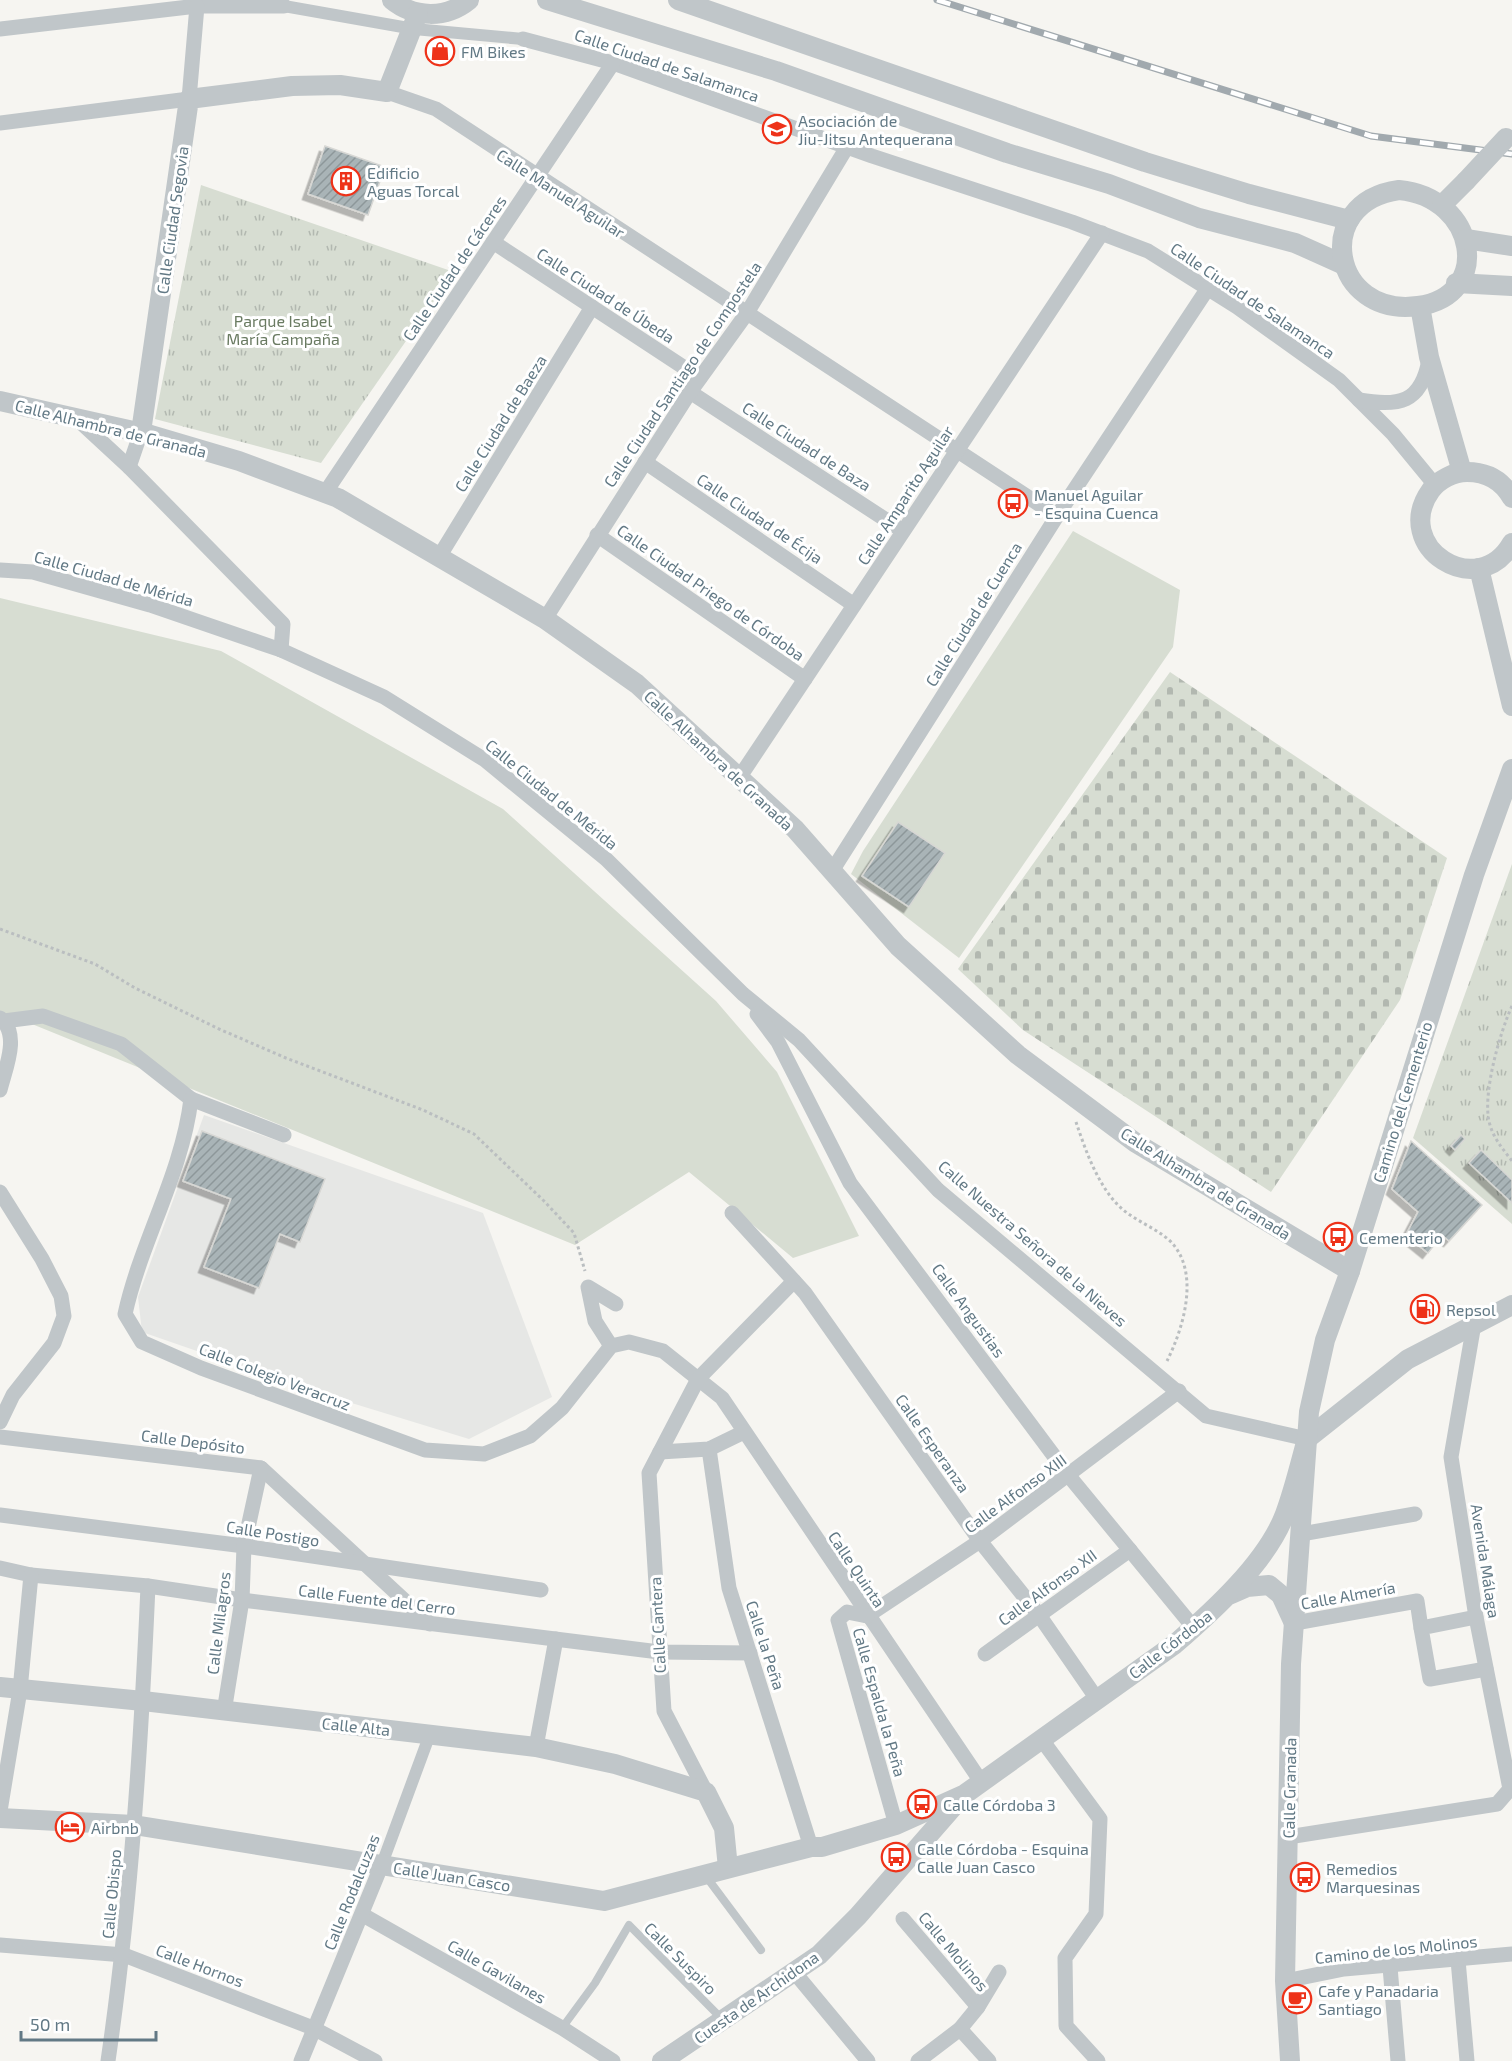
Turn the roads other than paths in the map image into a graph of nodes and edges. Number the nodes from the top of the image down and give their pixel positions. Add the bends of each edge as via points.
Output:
1 (392, 0) edge
2 (469, 0) edge
3 (547, 0) edge
4 (678, 0) edge
5 (196, 6) junction
6 (284, 6) joint
7 (416, 21) junction
8 (0, 29) edge
9 (523, 39) joint
10 (613, 63) junction
11 (387, 92) junction
12 (189, 99) junction
13 (0, 123) edge
14 (1509, 135) edge
15 (847, 147) junction
16 (536, 177) junction
17 (1442, 205) junction
18 (1349, 220) junction
19 (1102, 233) junction
20 (1466, 239) junction
21 (493, 242) junction
22 (1512, 246) edge
23 (1342, 264) junction
24 (1456, 283) junction
25 (1512, 286) edge
26 (1208, 288) junction
27 (1420, 306) junction
28 (592, 307) junction
29 (747, 313) junction
30 (1430, 357) junction
31 (700, 378) junction
32 (690, 392) junction
33 (1359, 400) junction
34 (0, 401) edge
35 (76, 418) junction
36 (141, 432) junction
37 (956, 451) junction
38 (645, 462) junction
39 (129, 466) junction
40 (1462, 472) junction
41 (1435, 485) junction
42 (325, 493) junction
43 (1512, 498) edge
44 (1057, 516) junction
45 (903, 531) junction
46 (597, 535) junction
47 (1512, 543) edge
48 (439, 557) junction
49 (1479, 568) junction
50 (0, 570) edge
51 (854, 604) junction
52 (545, 620) junction
53 (281, 650) junction
54 (805, 679) junction
55 (1512, 706) edge
56 (1512, 769) edge
57 (739, 778) junction
58 (832, 871) junction
59 (743, 994) junction
60 (2, 1020) edge
61 (0, 1090) edge
62 (191, 1099) junction
63 (284, 1135) dead end
64 (0, 1192) edge
65 (732, 1213) dead end
66 (1350, 1271) junction
67 (794, 1281) junction
68 (616, 1304) dead end
69 (1512, 1305) edge
70 (1474, 1324) junction
71 (611, 1346) junction
72 (698, 1379) junction
73 (1179, 1391) junction
74 (0, 1422) edge
75 (744, 1432) junction
76 (0, 1437) edge
77 (1307, 1439) junction
78 (709, 1449) junction
79 (660, 1452) junction
80 (261, 1468) junction
81 (1069, 1476) junction
82 (1415, 1514) dead end
83 (0, 1515) edge
84 (1300, 1534) junction
85 (980, 1541) junction
86 (244, 1546) junction
87 (1130, 1550) junction
88 (367, 1566) junction
89 (0, 1568) edge
90 (31, 1575) junction
91 (148, 1586) junction
92 (541, 1590) dead end
93 (1226, 1597) junction
94 (242, 1600) junction
95 (1039, 1615) junction
96 (867, 1616) junction
97 (1476, 1617) junction
98 (1295, 1623) junction
99 (430, 1624) junction
100 (1194, 1628) junction
101 (1421, 1628) junction
102 (556, 1639) junction
103 (659, 1652) junction
104 (750, 1653) junction
105 (986, 1654) dead end
106 (1486, 1669) junction
107 (0, 1687) edge
108 (20, 1690) junction
109 (1097, 1699) junction
110 (143, 1701) junction
111 (224, 1712) junction
112 (430, 1734) junction
113 (1042, 1740) junction
114 (536, 1748) junction
115 (973, 1789) junction
116 (706, 1792) junction
117 (0, 1811) edge
118 (0, 1818) edge
119 (896, 1825) junction
120 (134, 1826) junction
121 (1288, 1837) junction
122 (811, 1847) junction
123 (904, 1863) junction
124 (382, 1864) junction
125 (728, 1868) junction
126 (704, 1874) junction
127 (363, 1916) junction
128 (903, 1918) dead end
129 (0, 1945) edge
130 (761, 1950) dead end
131 (124, 1954) junction
132 (1512, 1954) edge
133 (1458, 1960) junction
134 (1390, 1967) junction
135 (999, 1972) dead end
136 (795, 1973) junction
137 (1285, 1981) junction
138 (978, 2007) junction
139 (724, 2020) junction
140 (313, 2028) junction
141 (562, 2028) junction
142 (960, 2029) junction
143 (673, 2058) edge
144 (108, 2061) edge
145 (301, 2061) edge
146 (375, 2061) edge
147 (612, 2061) edge
148 (868, 2061) edge
149 (918, 2061) edge
150 (989, 2061) edge
151 (1098, 2061) edge
152 (1290, 2061) edge
153 (1398, 2061) edge
154 (1467, 2061) edge

1 - 7 street
2 - 7 street via 450,11
3 - 23 street via 776,71 1199,218 1295,243
4 - 18 street via 1145,162
5 - 6 street, Calle Ciudad de Salamanca
5 - 8 street, Calle Ciudad de Salamanca
5 - 12 street, Calle Ciudad Segovia
6 - 7 street, Calle Ciudad de Salamanca
7 - 9 street, Calle Ciudad de Salamanca
7 - 11 street
9 - 10 street, Calle Ciudad de Salamanca
10 - 15 street, Calle Ciudad de Salamanca
10 - 16 street, Calle Ciudad de Cáceres
11 - 12 street, Calle Manuel Aguilar via 340,85 292,86
11 - 16 street, Calle Manuel Aguilar via 436,109
12 - 13 street, Calle Manuel Aguilar
12 - 36 street, Calle Ciudad Segovia
14 - 17 street, bridge
15 - 19 street, Calle Ciudad de Salamanca
15 - 29 street, Calle Ciudad Santiago de Compostela
16 - 21 street, Calle Ciudad de Cáceres
16 - 29 street, Calle Manuel Aguilar
17 - 18 street via 1418,191 1387,191 1361,205
17 - 20 street via 1453,214
18 - 23 street via 1343,235
19 - 26 street, Calle Ciudad de Salamanca via 1148,251
19 - 37 street, Calle Amparito Aguilar
20 - 22 street
20 - 24 street via 1468,253
21 - 28 street, Calle Ciudad de Úbeda
21 - 42 street, Calle Ciudad de Cáceres
23 - 27 street via 1358,288 1380,303 1400,308
24 - 25 street
24 - 27 street via 1441,297
26 - 33 street, Calle Ciudad de Salamanca via 1339,380
26 - 44 street, Calle Ciudad de Cuenca
27 - 30 street
28 - 31 street, Calle Ciudad de Úbeda
28 - 48 street, Calle Ciudad de Baeza
29 - 31 street, Calle Ciudad Santiago de Compostela
29 - 37 street, Calle Manuel Aguilar
30 - 33 street via 1418,392 1392,404
30 - 40 street
31 - 32 street, Calle Ciudad Santiago de Compostela
32 - 38 street, Calle Ciudad Santiago de Compostela
32 - 45 street, Calle Ciudad de Baza
33 - 41 street, Calle Ciudad de Salamanca
34 - 35 street, Calle Alhambra de Granada
35 - 36 street, Calle Alhambra de Granada
35 - 39 street
36 - 39 street
36 - 42 street, Calle Alhambra de Granada via 239,461
37 - 44 street, Calle Manuel Aguilar
37 - 45 street, Calle Amparito Aguilar
38 - 46 street, Calle Ciudad Santiago de Compostela
38 - 51 street, Calle Ciudad de Écija
39 - 53 street via 283,624
40 - 41 street
40 - 43 street via 1479,472 1494,478
41 - 49 street via 1421,513 1426,543 1449,564
42 - 48 street, Calle Alhambra de Granada
44 - 58 street, Calle Ciudad de Cuenca
45 - 51 street, Calle Amparito Aguilar
46 - 52 street, Calle Ciudad Santiago de Compostela
46 - 54 street, Calle Ciudad Priego de Córdoba
47 - 49 street via 1495,562
48 - 52 street, Calle Alhambra de Granada
49 - 55 street
50 - 53 street, Calle Ciudad de Mérida via 33,572 150,604
51 - 54 street, Calle Amparito Aguilar
52 - 57 street, Calle Alhambra de Granada via 637,684
53 - 59 street, Calle Ciudad de Mérida via 384,697 485,760 606,859
54 - 57 street, Calle Amparito Aguilar
56 - 66 street, Camino del Cementerio via 1470,886
57 - 58 street, Calle Alhambra de Granada via 795,829
58 - 66 street, Calle Alhambra de Granada via 898,946 1018,1055 1136,1143
59 - 73 street, Calle Nuestra Señora de la Nieves via 799,1040 938,1190
59 - 81 street, Calle Angustias via 778,1042 850,1183
60 - 61 street via 11,1046
60 - 62 street via 43,1016 121,1044
62 - 63 street
62 - 71 street, Calle Colegio Veracruz via 188,1126 134,1275 125,1314 142,1342 201,1368 424,1450 484,1454 530,1436 562,1408
64 - 74 street via 57,1286 64,1316 54,1343 13,1395
65 - 67 street, Calle Esperanza
66 - 77 street, Camino del Cementerio via 1315,1376
67 - 72 street, Calle Cantera
67 - 85 street, Calle Esperanza
68 - 71 street via 588,1287 595,1321
69 - 70 street
70 - 77 street via 1408,1359
70 - 97 street, Avenida Málaga via 1451,1457
71 - 72 street via 629,1342 663,1351
72 - 75 street, Calle Quinta via 722,1398
72 - 79 street, Calle Cantera
73 - 77 street, Calle Nuestra Señora de la Nieves via 1206,1416
73 - 81 street, Calle Alfonso XIII
75 - 78 street
75 - 96 street, Calle Quinta
76 - 80 street, Calle Depósito
77 - 84 street, Calle Granada
77 - 93 street, Calle Córdoba via 1277,1531
78 - 79 street
78 - 104 street, Calle la Peña via 729,1588
79 - 103 street, Calle Cantera via 649,1473
80 - 86 street, Calle Milagros
80 - 88 street, Calle Depósito
81 - 85 street, Calle Alfonso XIII
81 - 87 street, Calle Angustias
82 - 84 street
83 - 86 street, Calle Postigo
84 - 98 street, Calle Granada
85 - 95 street, Calle Esperanza
85 - 96 street, Calle Alfonso XIII
86 - 88 street, Calle Postigo
86 - 94 street, Calle Milagros
87 - 95 street, Calle Alfonso XII
87 - 100 street, Calle Angustias
88 - 92 street, Calle Postigo
88 - 99 street, Calle Depósito
89 - 90 street, Calle Fuente del Cerro
90 - 91 street, Calle Fuente del Cerro
90 - 108 street
91 - 94 street, Calle Fuente del Cerro
91 - 110 street, Calle Obispo
93 - 98 street via 1247,1587 1269,1586 1281,1594
93 - 100 street, Calle Córdoba
94 - 99 street, Calle Fuente del Cerro
94 - 111 street, Calle Milagros
95 - 105 street, Calle Alfonso XII
95 - 109 street, Calle Esperanza
96 - 115 street, Calle Quinta
96 - 119 street, Calle Espalda la Peña via 847,1612 838,1620
97 - 101 street
97 - 106 street, Avenida Málaga
98 - 101 street, Calle Almería via 1417,1601
98 - 121 street, Calle Granada via 1290,1664
99 - 102 street, Calle Fuente del Cerro
100 - 109 street, Calle Córdoba
101 - 106 street via 1430,1679
102 - 103 street, Calle Fuente del Cerro
102 - 114 street
103 - 104 street, Calle Fuente del Cerro
103 - 116 street, Calle Cantera via 664,1711
104 - 122 street, Calle la Peña
106 - 121 street, Avenida Málaga via 1510,1789 1497,1804
107 - 108 street, Calle Alta
108 - 110 street, Calle Alta
108 - 117 street
109 - 113 street, Calle Córdoba
110 - 111 street, Calle Alta
110 - 120 street, Calle Obispo
111 - 112 street, Calle Alta
112 - 114 street, Calle Alta
112 - 124 street, Calle Rodalcuzas
113 - 115 street, Calle Córdoba
113 - 151 street via 1100,1820 1096,1914 1065,1958 1066,2026
114 - 116 street, Calle Alta via 615,1764
115 - 119 street, Calle Juan Casco
115 - 123 street, Cuesta de Archidona
116 - 125 street, Calle Cantera via 724,1828
118 - 120 street, Calle Juan Casco
119 - 122 street, Calle Juan Casco
119 - 123 street via 908,1833
120 - 124 street, Calle Juan Casco
120 - 131 street, Calle Obispo
121 - 137 street, Calle Granada
122 - 125 street, Calle Juan Casco
123 - 136 street, Cuesta de Archidona via 858,1916
124 - 126 street, Calle Juan Casco via 604,1901
124 - 127 street, Calle Rodalcuzas
125 - 126 street, Calle Juan Casco
126 - 130 lane
127 - 140 street, Calle Rodalcuzas
127 - 141 street, Calle Gavilanes
128 - 138 street, Calle Molinos
129 - 131 street, Calle Hornos
131 - 140 street, Calle Hornos
131 - 144 street, Calle Obispo
132 - 133 street, Camino de los Molinos
133 - 134 street, Camino de los Molinos
133 - 154 street
134 - 137 street, Camino de los Molinos via 1344,1970
134 - 153 street
135 - 138 street
136 - 139 street, Cuesta de Archidona
136 - 148 street
137 - 152 street, Calle Granada
138 - 142 street
139 - 141 lane, Calle Suspiro via 629,1925 595,1983
139 - 143 street, Cuesta de Archidona
140 - 145 street, Calle Rodalcuzas
140 - 146 street, Calle Hornos
141 - 147 street, Calle Gavilanes
142 - 149 street
142 - 150 street

